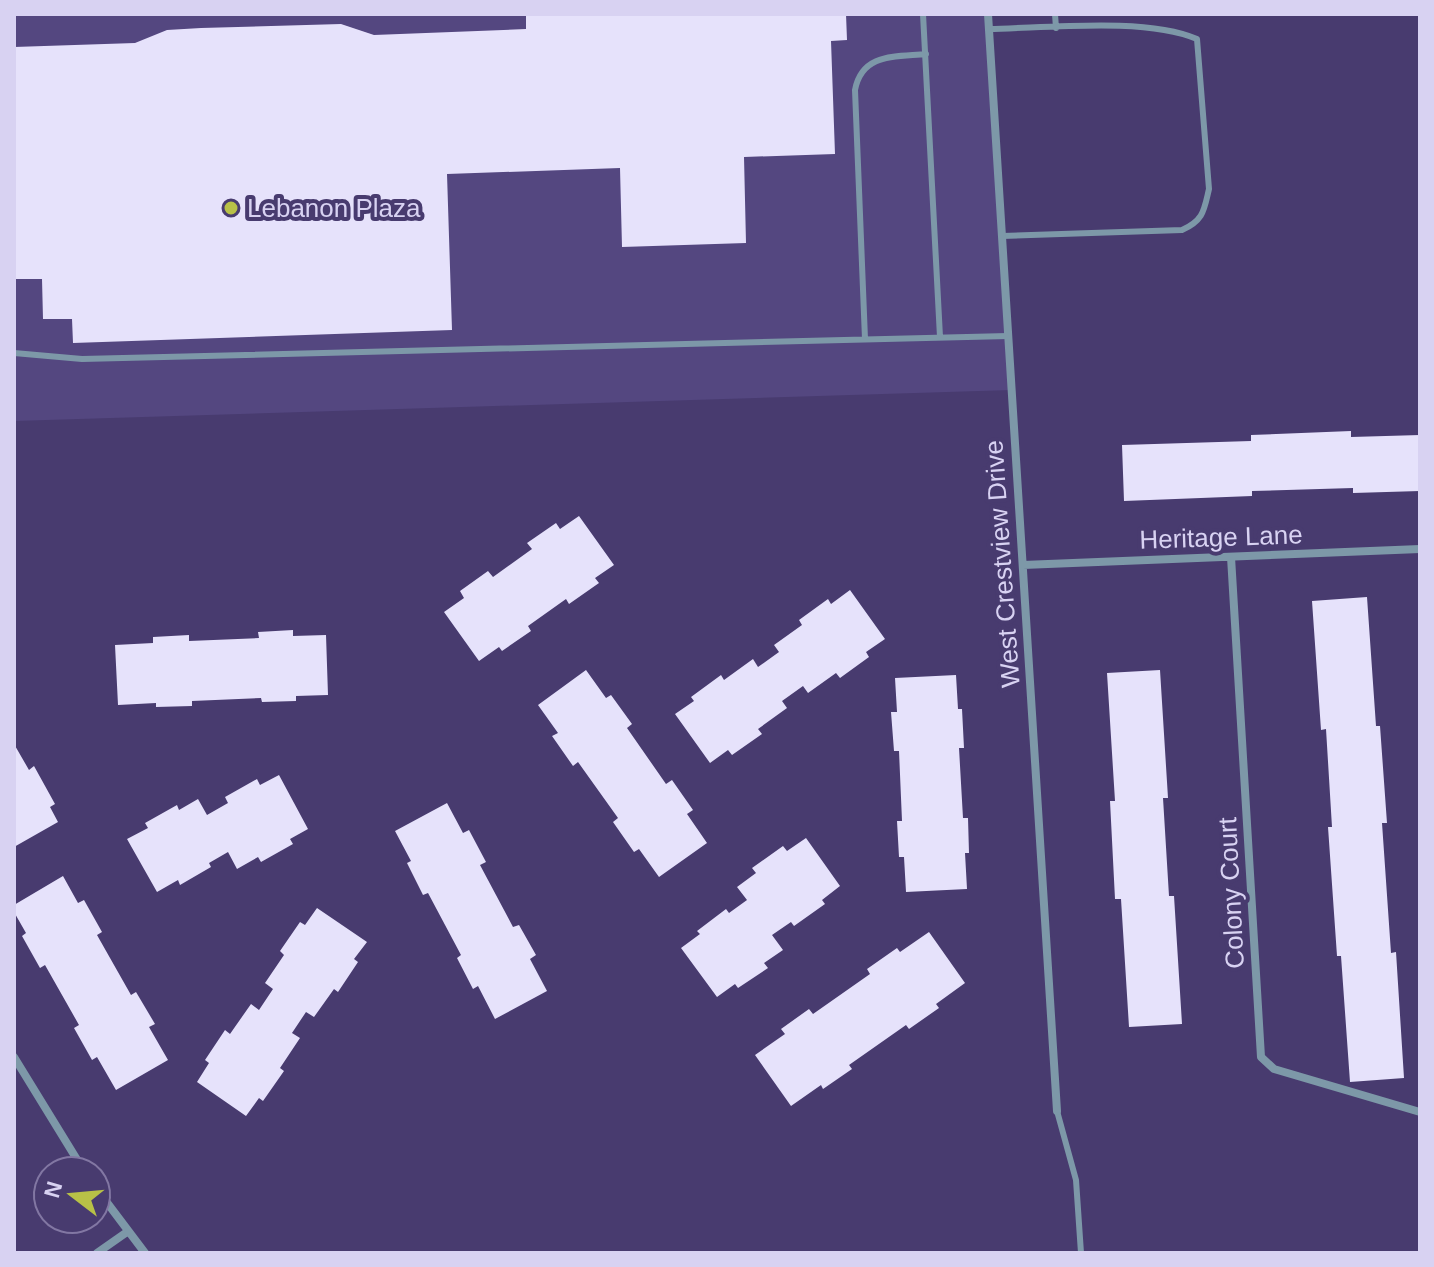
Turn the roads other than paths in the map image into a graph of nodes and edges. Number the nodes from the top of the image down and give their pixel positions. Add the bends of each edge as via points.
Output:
1 (923, 14) edge
2 (988, 14) edge
3 (1055, 14) edge
4 (1056, 28) junction
5 (989, 29) junction
6 (926, 54) junction
7 (1002, 236) junction
8 (1008, 336) junction
9 (940, 337) junction
10 (865, 339) junction
11 (14, 353) edge
12 (1420, 549) edge
13 (1231, 557) junction
14 (1023, 565) junction
15 (14, 1057) edge
16 (1057, 1111) joint
17 (1420, 1112) edge
18 (74, 1155) edge
19 (112, 1211) edge
20 (127, 1232) junction
21 (97, 1253) edge
22 (145, 1253) edge
23 (1081, 1253) edge

1 - 6 lane
2 - 5 street, West Crestview Drive
3 - 4 lane
4 - 5 lane
4 - 7 lane via 1140,27 1197,39 1209,189 1204,211 1182,230
5 - 7 street, West Crestview Drive
6 - 9 lane
6 - 10 lane via 870,64 855,90
7 - 8 street, West Crestview Drive
8 - 9 lane
8 - 14 street, West Crestview Drive
9 - 10 lane
10 - 11 lane via 82,359
12 - 13 street, Heritage Lane
13 - 14 street, Heritage Lane
13 - 17 street, Colony Court via 1261,1057 1274,1069
14 - 16 street, West Crestview Drive
15 - 18 street
16 - 23 lane via 1076,1180
19 - 20 street
20 - 21 street
20 - 22 street

